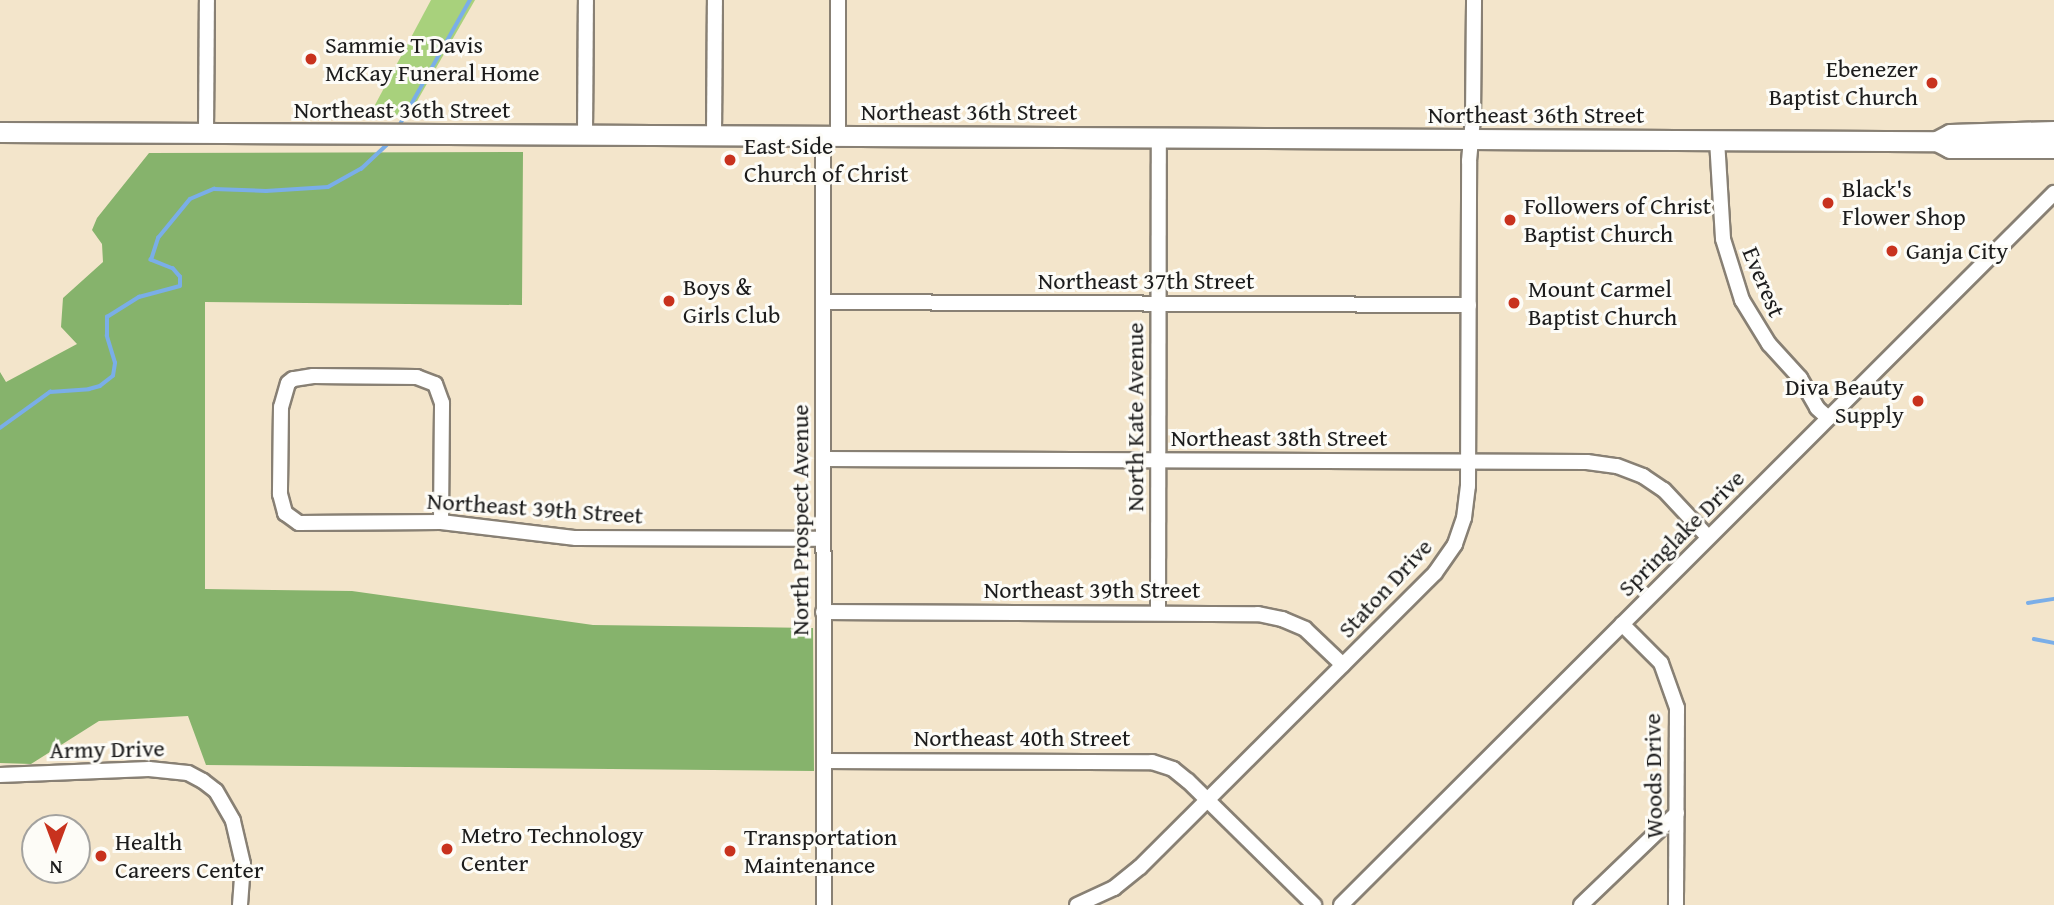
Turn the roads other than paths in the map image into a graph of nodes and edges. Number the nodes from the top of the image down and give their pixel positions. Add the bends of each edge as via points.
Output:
1 (206, 0) edge
2 (586, 0) edge
3 (715, 0) edge
4 (838, 0) edge
5 (1474, 0) edge
6 (2054, 131) edge
7 (0, 132) edge
8 (206, 133) junction
9 (585, 135) junction
10 (714, 136) junction
11 (830, 136) junction
12 (1159, 137) junction
13 (1471, 139) junction
14 (1717, 140) junction
15 (1937, 141) junction
16 (2054, 148) edge
17 (2054, 193) edge
18 (823, 302) junction
19 (1158, 304) junction
20 (1469, 305) junction
21 (1828, 418) junction
22 (823, 459) junction
23 (1158, 460) junction
24 (1469, 462) junction
25 (441, 522) junction
26 (1708, 537) junction
27 (823, 539) junction
28 (823, 612) junction
29 (1158, 613) junction
30 (1622, 624) junction
31 (1343, 665) junction
32 (824, 761) junction
33 (0, 775) edge
34 (1208, 799) junction
35 (1676, 813) junction
36 (240, 905) edge
37 (824, 905) edge
38 (1077, 905) edge
39 (1314, 905) edge
40 (1341, 905) edge
41 (1581, 905) edge
42 (1676, 905) edge

1 - 8 street
2 - 9 street
3 - 10 street
4 - 11 street, North Prospect Avenue
5 - 13 street, Staton Drive
6 - 15 main road, Northeast 36th Street via 1950,134
7 - 8 main road, Northeast 36th Street
8 - 9 main road, Northeast 36th Street
9 - 10 main road, Northeast 36th Street
10 - 11 main road, Northeast 36th Street
11 - 12 main road, Northeast 36th Street
11 - 18 street, North Prospect Avenue
12 - 13 main road, Northeast 36th Street
12 - 19 street, North Kate Avenue
13 - 14 main road, Northeast 36th Street
13 - 20 street, Staton Drive
14 - 15 main road, Northeast 36th Street
14 - 21 street, Everest via 1723,239 1742,300 1769,344
15 - 16 main road, Northeast 36th Street via 1950,148
17 - 21 street, Springlake Drive
18 - 19 street, Northeast 37th Street
18 - 22 street, North Prospect Avenue
19 - 20 street, Northeast 37th Street
19 - 23 street, North Kate Avenue
20 - 24 street, Staton Drive
21 - 26 street, Springlake Drive
22 - 23 street, Northeast 38th Street
22 - 27 street, North Prospect Avenue
23 - 24 street, Northeast 38th Street
23 - 29 street, North Kate Avenue
24 - 26 street, Northeast 38th Street via 1617,466 1664,491
24 - 31 street, Staton Drive via 1464,518 1448,556
25 - 25 street, Northeast 39th Street via 442,403 435,384 416,377 326,376 288,383 282,396 280,494 287,517 307,523
25 - 27 street, Northeast 39th Street via 576,538
26 - 30 street, Springlake Drive
27 - 28 street, North Prospect Avenue
28 - 29 street, Northeast 39th Street
28 - 32 street, North Prospect Avenue
29 - 31 street, Northeast 39th Street via 1258,614 1282,619 1305,629
30 - 35 street, Woods Drive via 1661,663 1670,681 1678,727
30 - 40 street, Springlake Drive
31 - 34 street, Staton Drive
32 - 34 street, Northeast 40th Street via 1139,760 1173,769
32 - 37 street, North Prospect Avenue
33 - 36 street, Army Drive via 149,769 187,773 203,781 216,791 233,821 243,864
34 - 38 street, Staton Drive via 1130,876
34 - 39 street, Northeast 40th Street
35 - 41 street
35 - 42 street, Woods Drive

